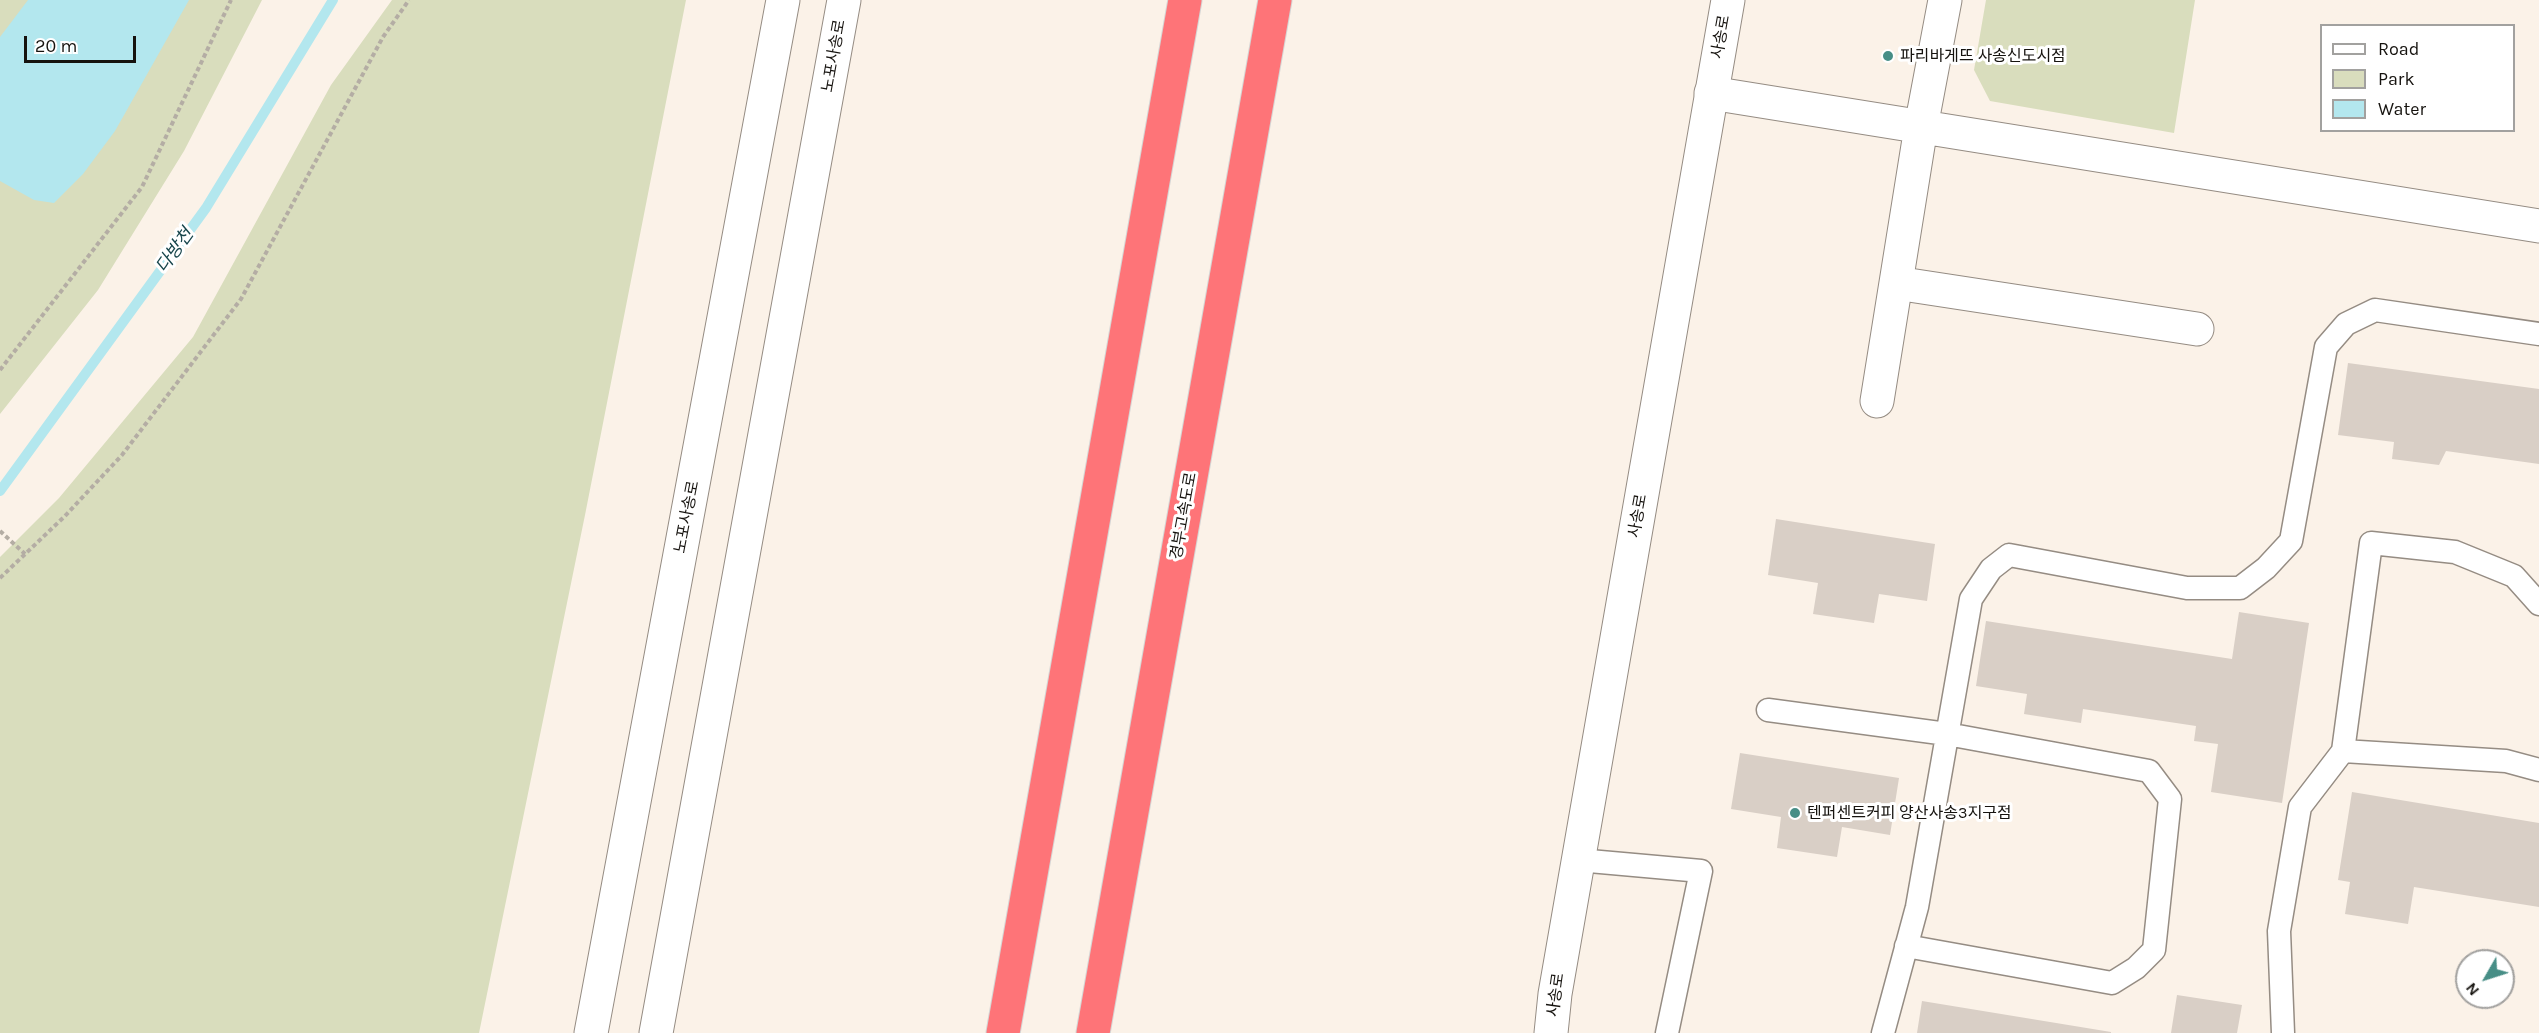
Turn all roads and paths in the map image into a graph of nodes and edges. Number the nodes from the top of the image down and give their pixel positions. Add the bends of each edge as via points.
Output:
1 (231, 0) edge
2 (409, 0) edge
3 (783, 0) edge
4 (844, 0) edge
5 (1185, 0) edge
6 (1275, 0) edge
7 (1728, 0) edge
8 (1945, 0) edge
9 (1711, 93) junction
10 (1921, 127) junction
11 (2539, 226) edge
12 (1896, 283) junction
13 (2197, 329) dead end
14 (2539, 334) edge
15 (0, 370) edge
16 (1877, 401) dead end
17 (0, 531) edge
18 (25, 554) junction
19 (0, 578) edge
20 (2539, 604) edge
21 (1768, 710) dead end
22 (1947, 734) junction
23 (2343, 751) junction
24 (2539, 770) edge
25 (1578, 860) junction
26 (1906, 946) junction
27 (591, 1033) edge
28 (656, 1033) edge
29 (1003, 1033) edge
30 (1093, 1033) edge
31 (1551, 1033) edge
32 (1667, 1033) edge
33 (1883, 1033) edge
34 (2283, 1033) edge

1 - 15 path via 142,187
2 - 18 path via 383,37 241,298 122,455
3 - 27 main road, 노포사송로
4 - 28 main road, 노포사송로
5 - 29 highway
6 - 30 highway, 경부고속도로
7 - 9 main road, 사송로
8 - 10 main road
9 - 10 main road
9 - 25 main road, 사송로
10 - 11 main road
10 - 12 main road
12 - 13 main road
12 - 16 main road
14 - 22 lane via 2375,310 2346,324 2326,347 2291,540 2266,568 2240,588 2187,588 2009,555 1991,569 1971,599
17 - 18 path
18 - 19 path
20 - 23 lane via 2514,576 2455,552 2371,543
21 - 22 lane
22 - 26 lane via 1917,907
22 - 26 lane via 2149,771 2170,799 2154,950 2136,968 2112,983
23 - 24 lane via 2506,761
23 - 34 lane via 2300,807 2279,931
25 - 31 main road, 사송로
25 - 32 lane via 1701,871
26 - 33 lane

